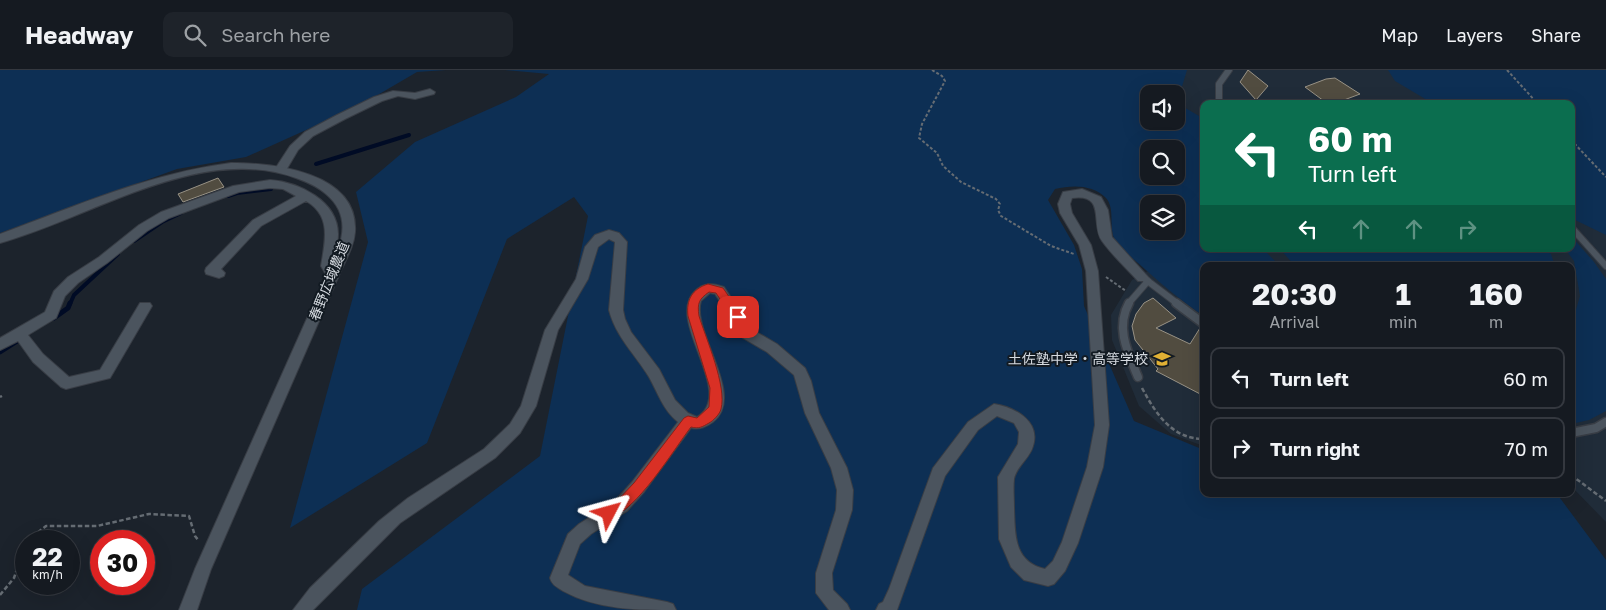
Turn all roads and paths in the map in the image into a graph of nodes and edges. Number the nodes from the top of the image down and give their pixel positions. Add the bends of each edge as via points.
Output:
1 (932, 70) edge
2 (1229, 70) edge
3 (1507, 70) edge
4 (430, 92) dead end
5 (1219, 100) edge
6 (1534, 100) edge
7 (1575, 144) edge
8 (281, 169) junction
9 (1606, 177) edge
10 (306, 196) junction
11 (1575, 232) edge
12 (0, 239) edge
13 (1078, 256) dead end
14 (1606, 266) edge
15 (219, 273) dead end
16 (333, 275) junction
17 (1104, 276) dead end
18 (1146, 280) junction
19 (1132, 296) junction
20 (145, 306) dead end
21 (1200, 321) edge
22 (22, 338) junction
23 (0, 345) edge
24 (1138, 377) joint
25 (688, 421) junction
26 (1606, 422) edge
27 (1575, 432) edge
28 (1200, 440) edge
29 (1575, 479) edge
30 (1606, 501) edge
31 (41, 530) edge
32 (209, 555) junction
33 (15, 575) edge
34 (0, 595) edge
35 (188, 610) edge
36 (302, 610) edge
37 (667, 610) edge
38 (841, 610) edge
39 (886, 610) edge

1 - 13 path via 945,81 918,130 918,138 936,150 942,166 961,182 996,199 1001,216 1051,246
2 - 5 lane via 1219,84
3 - 6 path
4 - 8 street via 415,96 397,93 341,117 309,134 294,148
7 - 9 path
8 - 12 street, 春野広域農道 via 228,167 164,178
8 - 16 street, 春野広域農道 via 324,185 338,198 348,216 349,233
10 - 15 street via 257,222 211,271
10 - 16 street via 325,210 332,233 328,266
10 - 22 street via 285,185 270,184 237,189 165,215 72,280 60,294 51,314
11 - 14 lane
16 - 32 street, 春野広域農道
17 - 19 path
18 - 19 lane
18 - 21 lane
18 - 39 street via 1106,238 1102,210 1097,200 1082,193 1067,195 1066,213 1085,245 1092,271 1102,425 1095,467 1070,543 1059,566 1048,578 1030,574 1017,562 1007,539 1006,477 1026,445 1026,431 1019,419 994,410 972,426 938,473 897,590
19 - 24 lane via 1125,310 1122,329
20 - 22 street via 106,374 66,383 38,358
22 - 23 street
24 - 28 path via 1151,406 1161,418 1180,435
25 - 36 street via 668,402 618,320 616,310 622,242 614,235 602,236 591,248 582,279 557,318 526,413 516,426 496,448 470,468 399,514
25 - 37 street via 621,506 574,539 558,578 582,593
25 - 38 street via 698,424 715,409 716,388 692,305 696,295 708,288 719,290 748,334 772,348 800,372 812,413 839,468 845,490 844,510 824,573 824,593
26 - 27 lane via 1596,428
29 - 30 path
31 - 32 path via 46,526 97,526 149,514 189,516 195,536
32 - 35 street, 春野広域農道
33 - 34 path

